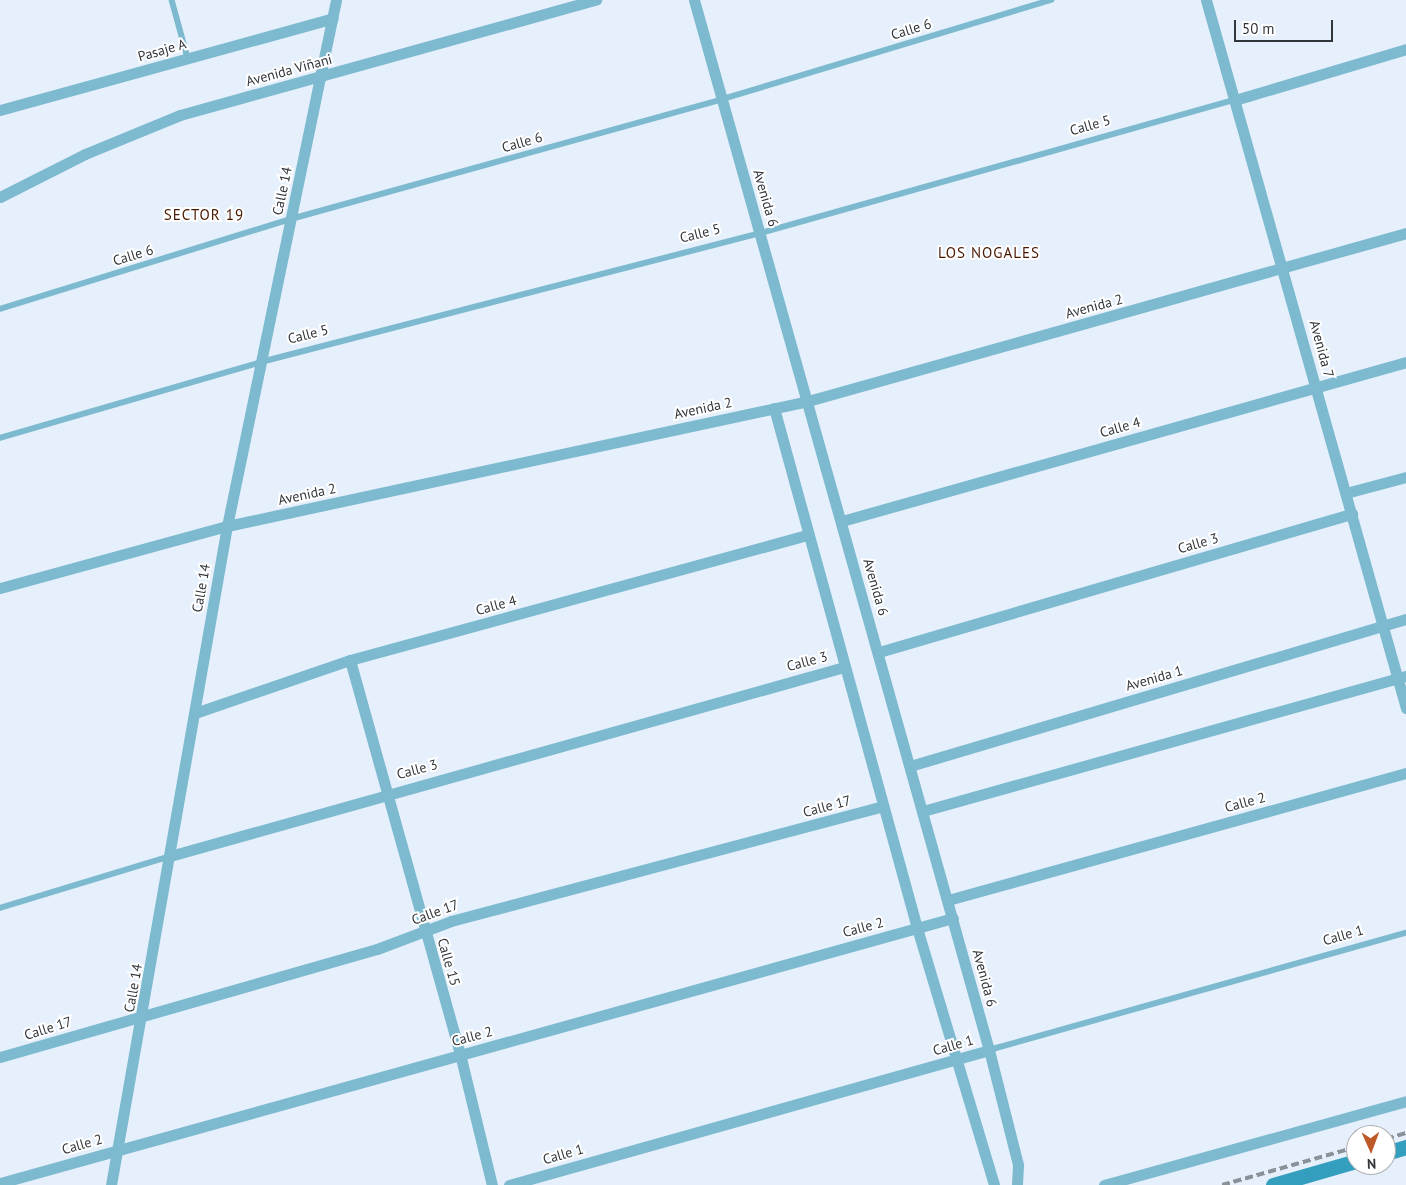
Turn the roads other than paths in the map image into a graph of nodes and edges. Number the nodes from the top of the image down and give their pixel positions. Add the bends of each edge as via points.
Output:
1 (172, 0) edge
2 (336, 0) edge
3 (596, 0) edge
4 (694, 0) edge
5 (1051, 0) edge
6 (1206, 0) edge
7 (333, 18) junction
8 (1406, 49) edge
9 (188, 58) junction
10 (321, 77) junction
11 (723, 99) junction
12 (1236, 100) junction
13 (0, 110) edge
14 (0, 197) edge
15 (291, 219) junction
16 (761, 232) junction
17 (1406, 233) edge
18 (1284, 269) junction
19 (0, 309) edge
20 (261, 362) junction
21 (1406, 362) edge
22 (1317, 387) junction
23 (808, 401) junction
24 (774, 408) junction
25 (0, 438) edge
26 (1406, 477) edge
27 (1346, 492) junction
28 (1352, 514) junction
29 (842, 521) junction
30 (227, 526) junction
31 (808, 535) junction
32 (0, 588) edge
33 (1406, 620) edge
34 (1383, 626) junction
35 (879, 652) junction
36 (350, 660) junction
37 (844, 667) junction
38 (1402, 677) edge
39 (1406, 708) edge
40 (195, 713) junction
41 (910, 766) junction
42 (1406, 773) edge
43 (387, 793) junction
44 (883, 806) junction
45 (923, 811) junction
46 (170, 856) junction
47 (948, 900) junction
48 (0, 908) edge
49 (953, 918) junction
50 (917, 928) junction
51 (425, 932) junction
52 (1406, 933) edge
53 (143, 1015) junction
54 (989, 1050) junction
55 (460, 1054) junction
56 (0, 1058) edge
57 (957, 1059) junction
58 (1406, 1101) edge
59 (118, 1149) junction
60 (1346, 1165) edge
61 (0, 1183) edge
62 (111, 1185) edge
63 (492, 1185) edge
64 (508, 1185) edge
65 (994, 1185) edge
66 (1017, 1185) edge
67 (1104, 1185) edge
68 (1273, 1185) edge

1 - 9 lane
2 - 7 street, Calle 14
3 - 10 street, Avenida Viñani
4 - 11 street, Avenida 6
5 - 11 lane, Calle 6
6 - 12 street, Avenida 7
7 - 9 street, Pasaje A
7 - 10 street, Calle 14
8 - 12 street, Calle 5
9 - 13 street, Pasaje A
10 - 14 street, Avenida Viñani via 180,115 85,154
10 - 15 street, Calle 14
11 - 15 lane, Calle 6
11 - 16 street, Avenida 6
12 - 16 lane, Calle 5
12 - 18 street, Avenida 7
15 - 19 lane, Calle 6
15 - 20 street, Calle 14
16 - 20 lane, Calle 5
16 - 23 street, Avenida 6
17 - 18 street, Avenida 2
18 - 22 street, Avenida 7
18 - 23 street, Avenida 2
20 - 25 lane, Calle 5
20 - 30 street, Calle 14
21 - 22 street, Calle 4
22 - 27 street, Avenida 7
22 - 29 street, Calle 4
23 - 24 street, Avenida 2
23 - 29 street, Avenida 6
24 - 30 street, Avenida 2
24 - 31 street
26 - 27 street
27 - 28 street, Avenida 7
28 - 34 street, Avenida 7
28 - 35 street, Calle 3
29 - 35 street, Avenida 6
30 - 32 street, Avenida 2
30 - 40 street, Calle 14
31 - 36 street, Calle 4
31 - 37 street
33 - 34 street, Avenida 1
34 - 38 street, Avenida 7
34 - 41 street, Avenida 1
35 - 41 street, Avenida 6
36 - 40 street, Calle 4
36 - 43 street, Calle 15
37 - 43 street, Calle 3
37 - 44 street
38 - 39 street, Avenida 7
38 - 45 street
40 - 46 street, Calle 14
41 - 45 street, Avenida 6
42 - 47 street, Calle 2
43 - 46 street, Calle 3
43 - 51 street, Calle 15
44 - 50 street
44 - 51 street, Calle 17 via 451,921
45 - 47 street, Avenida 6
46 - 48 lane, Calle 3
46 - 53 street, Calle 14
47 - 49 street, Avenida 6
49 - 50 street, Calle 2
49 - 54 street, Avenida 6
50 - 55 street, Calle 2
50 - 57 street
51 - 53 street, Calle 17
51 - 55 street, Calle 15
52 - 54 lane, Calle 1
53 - 56 street, Calle 17
53 - 59 street, Calle 14
54 - 57 street, Calle 1
54 - 66 street, Avenida 6 via 1018,1165
55 - 59 street, Calle 2
55 - 63 street, Calle 15
57 - 64 street, Calle 1
57 - 65 street
58 - 67 street
59 - 61 street, Calle 2
59 - 62 street, Calle 14
60 - 68 main road

